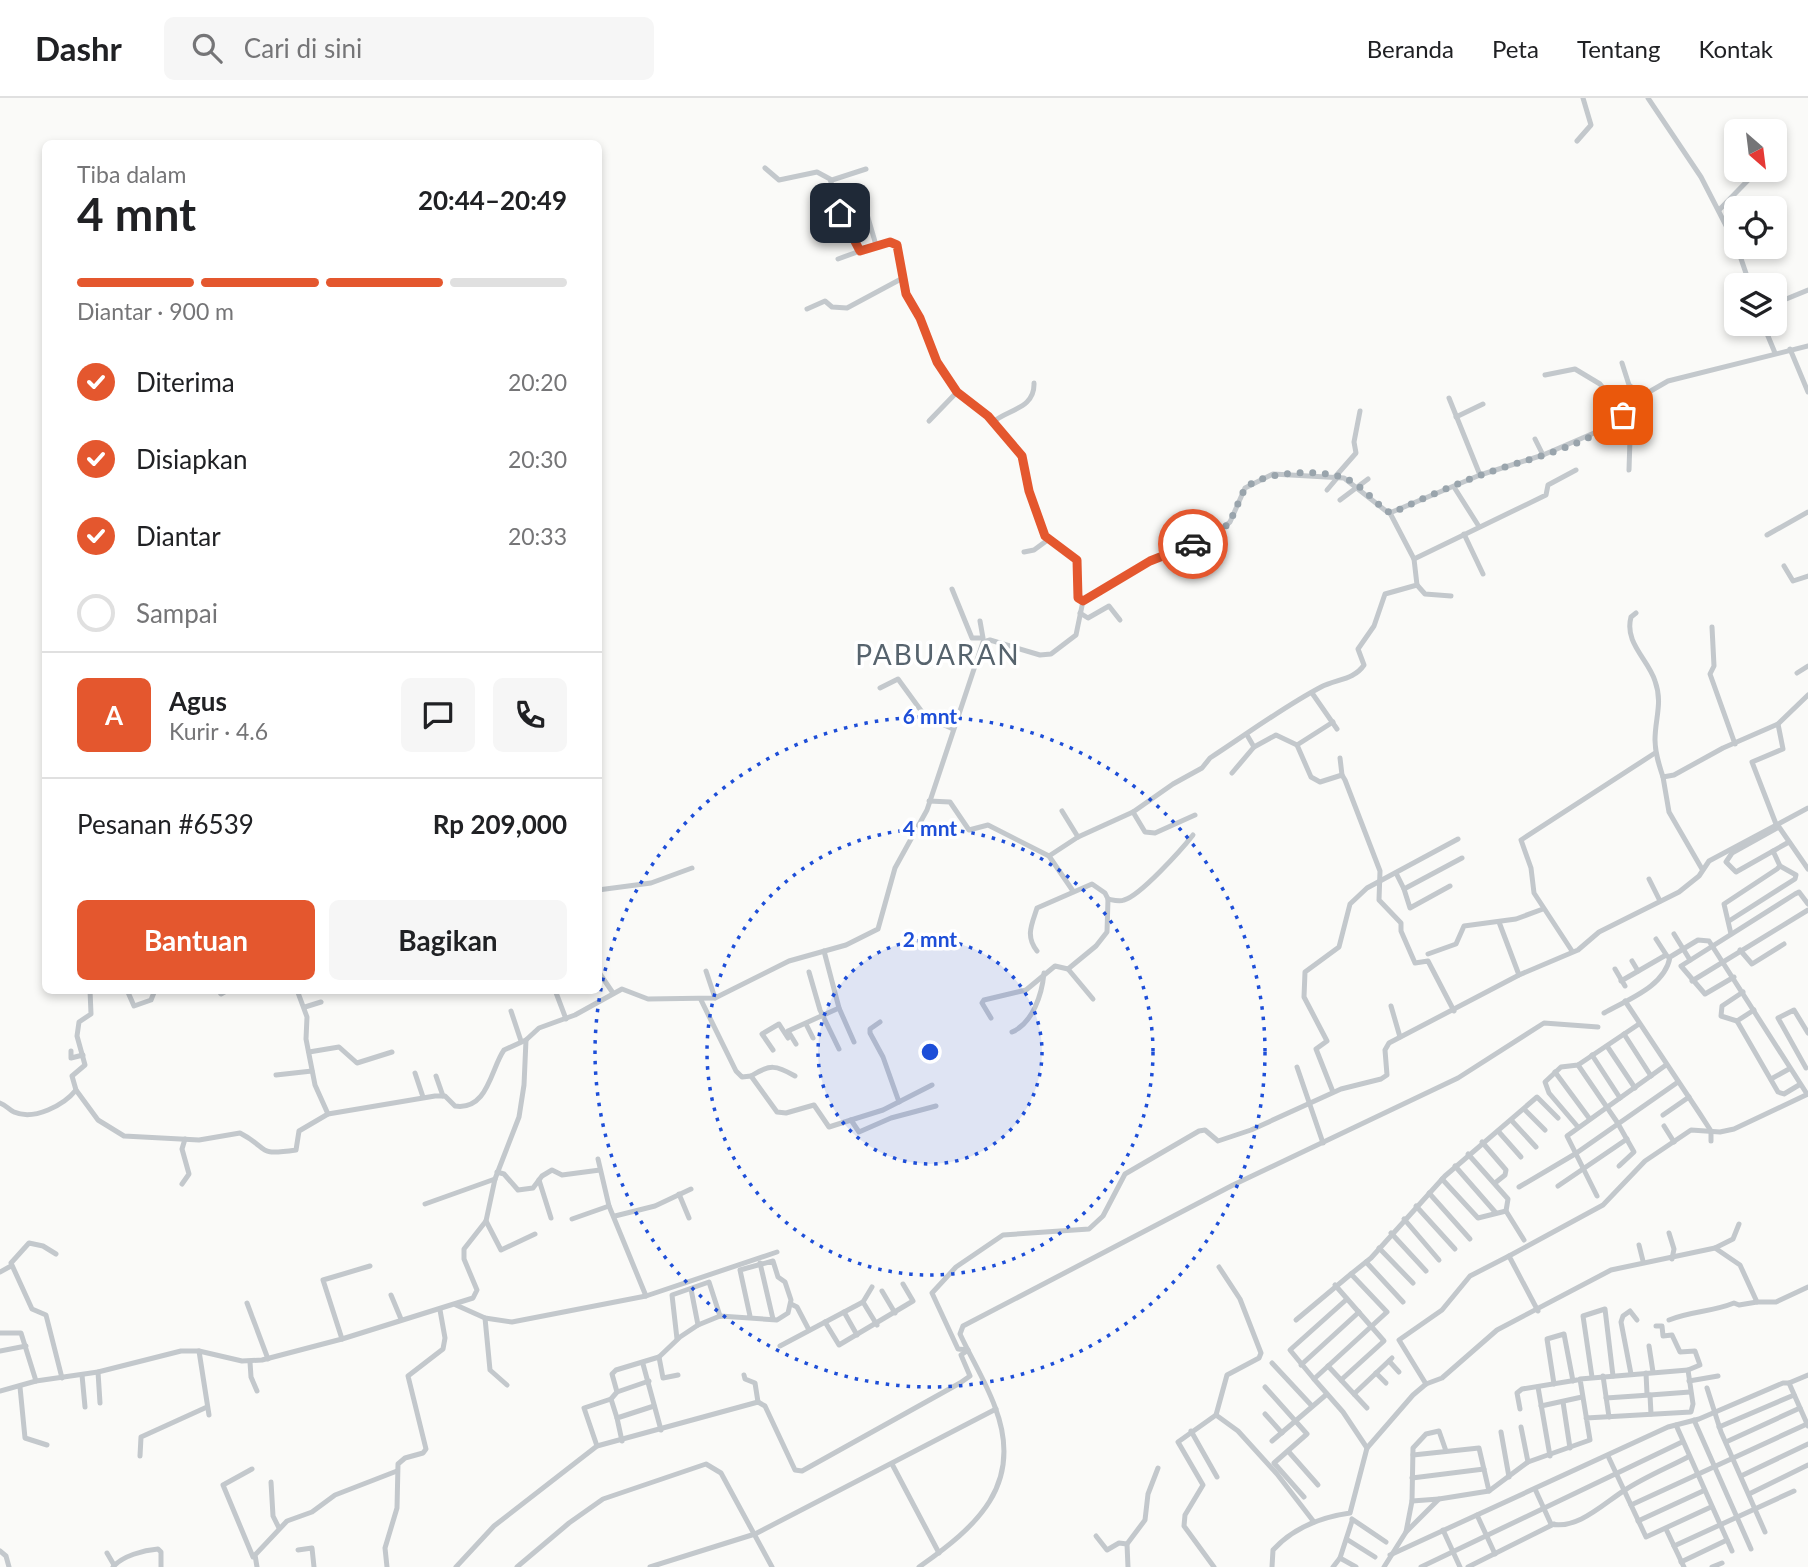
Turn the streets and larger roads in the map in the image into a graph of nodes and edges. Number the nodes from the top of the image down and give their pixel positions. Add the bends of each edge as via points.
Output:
1 (1583, 98) edge
2 (1648, 98) edge
3 (1577, 141) dead end
4 (765, 168) dead end
5 (866, 169) dead end
6 (832, 180) junction
7 (1746, 182) edge
8 (1719, 210) junction
9 (866, 211) dead end
10 (1724, 221) edge
11 (876, 245) junction
12 (860, 251) junction
13 (838, 259) dead end
14 (901, 279) junction
15 (1808, 290) edge
16 (1787, 299) edge
17 (807, 309) dead end
18 (1768, 336) edge
19 (1808, 345) edge
20 (1790, 349) junction
21 (1775, 353) junction
22 (1622, 363) dead end
23 (1545, 375) dead end
24 (1034, 383) dead end
25 (957, 392) junction
26 (1808, 392) edge
27 (1642, 396) junction
28 (1449, 398) dead end
29 (1483, 404) dead end
30 (1359, 413) dead end
31 (1624, 414) junction
32 (1456, 417) junction
33 (929, 421) dead end
34 (993, 422) junction
35 (1535, 439) dead end
36 (1543, 455) junction
37 (1576, 470) dead end
38 (1629, 470) dead end
39 (1480, 475) junction
40 (1336, 477) junction
41 (1368, 479) dead end
42 (1357, 486) junction
43 (1454, 487) junction
44 (1327, 491) dead end
45 (1340, 500) dead end
46 (1808, 512) edge
47 (1390, 513) junction
48 (1478, 525) junction
49 (1464, 534) junction
50 (1767, 535) dead end
51 (1049, 540) junction
52 (1196, 542) junction
53 (1215, 551) dead end
54 (1024, 552) dead end
55 (1414, 559) junction
56 (1784, 566) dead end
57 (1483, 574) dead end
58 (1808, 576) edge
59 (1417, 585) junction
60 (952, 589) dead end
61 (1451, 596) dead end
62 (1083, 601) junction
63 (1636, 613) dead end
64 (1080, 614) junction
65 (1120, 620) dead end
66 (980, 621) dead end
67 (1712, 627) dead end
68 (984, 639) junction
69 (1808, 666) edge
70 (1797, 673) dead end
71 (880, 688) dead end
72 (1312, 693) junction
73 (1808, 695) edge
74 (1333, 722) junction
75 (1779, 724) junction
76 (953, 729) junction
77 (1337, 729) dead end
78 (1247, 735) junction
79 (1735, 744) junction
80 (1297, 745) junction
81 (1254, 747) junction
82 (1656, 753) junction
83 (1340, 758) dead end
84 (1232, 773) dead end
85 (1342, 775) junction
86 (1664, 777) junction
87 (929, 801) junction
88 (1808, 808) edge
89 (1062, 811) dead end
90 (1133, 812) junction
91 (1195, 815) dead end
92 (1776, 824) junction
93 (1193, 835) dead end
94 (1078, 837) junction
95 (1458, 839) dead end
96 (1789, 842) junction
97 (1773, 851) junction
98 (1049, 856) junction
99 (1462, 858) dead end
100 (1805, 862) edge
101 (1780, 866) junction
102 (692, 868) dead end
103 (1702, 869) junction
104 (1808, 869) edge
105 (1396, 873) junction
106 (1379, 878) junction
107 (1649, 879) dead end
108 (1450, 886) dead end
109 (602, 889) edge
110 (1404, 889) junction
111 (1073, 891) junction
112 (1108, 899) junction
113 (1660, 901) junction
114 (1808, 904) edge
115 (1544, 909) junction
116 (1808, 910) edge
117 (1729, 921) junction
118 (1499, 922) junction
119 (1674, 934) dead end
120 (1731, 934) junction
121 (1656, 939) dead end
122 (1784, 944) dead end
123 (1714, 945) junction
124 (1683, 949) junction
125 (1740, 950) junction
126 (824, 951) junction
127 (1037, 951) dead end
128 (1572, 951) junction
129 (1428, 954) dead end
130 (1667, 957) junction
131 (1690, 960) junction
132 (1724, 960) junction
133 (1632, 961) dead end
134 (1068, 969) junction
135 (1615, 969) dead end
136 (706, 971) dead end
137 (1638, 971) junction
138 (809, 972) dead end
139 (1044, 973) junction
140 (1520, 975) junction
141 (602, 977) edge
142 (1734, 977) junction
143 (1692, 981) junction
144 (611, 989) junction
145 (1743, 992) junction
146 (90, 994) edge
147 (129, 994) edge
148 (153, 994) edge
149 (299, 994) edge
150 (557, 994) edge
151 (715, 996) junction
152 (1093, 999) dead end
153 (701, 1000) junction
154 (1625, 1001) junction
155 (321, 1002) dead end
156 (1391, 1006) dead end
157 (304, 1007) junction
158 (839, 1008) junction
159 (1754, 1010) junction
160 (511, 1011) dead end
161 (1454, 1011) junction
162 (1604, 1013) dead end
163 (823, 1015) junction
164 (565, 1016) junction
165 (990, 1018) dead end
166 (1737, 1021) junction
167 (880, 1022) dead end
168 (806, 1024) junction
169 (1639, 1024) junction
170 (1598, 1027) dead end
171 (1012, 1032) dead end
172 (1808, 1033) edge
173 (787, 1034) junction
174 (1624, 1034) junction
175 (1400, 1037) junction
176 (522, 1038) junction
177 (813, 1038) dead end
178 (854, 1042) dead end
179 (796, 1044) dead end
180 (1607, 1046) junction
181 (839, 1049) dead end
182 (773, 1050) dead end
183 (71, 1051) dead end
184 (309, 1052) junction
185 (392, 1052) dead end
186 (83, 1055) junction
187 (1592, 1055) junction
188 (1578, 1065) junction
189 (1666, 1065) junction
190 (1297, 1068) dead end
191 (1807, 1068) edge
192 (1789, 1069) junction
193 (312, 1071) junction
194 (1555, 1072) junction
195 (415, 1073) dead end
196 (276, 1075) dead end
197 (436, 1076) dead end
198 (751, 1076) junction
199 (795, 1076) dead end
200 (1651, 1076) junction
201 (1793, 1076) junction
202 (1771, 1079) junction
203 (1678, 1082) junction
204 (932, 1085) dead end
205 (1799, 1086) junction
206 (1635, 1088) junction
207 (76, 1090) junction
208 (1333, 1092) junction
209 (1807, 1094) edge
210 (443, 1096) junction
211 (423, 1097) junction
212 (1689, 1097) junction
213 (1620, 1098) junction
214 (899, 1102) junction
215 (0, 1103) edge
216 (1308, 1103) junction
217 (936, 1106) dead end
218 (1605, 1107) junction
219 (325, 1110) junction
220 (1525, 1110) junction
221 (1662, 1115) dead end
222 (1558, 1118) dead end
223 (1589, 1118) junction
224 (851, 1120) junction
225 (1512, 1121) junction
226 (1617, 1122) junction
227 (1664, 1126) dead end
228 (1578, 1127) junction
229 (1545, 1130) dead end
230 (1498, 1131) junction
231 (1711, 1131) junction
232 (185, 1139) junction
233 (1627, 1139) junction
234 (1711, 1141) dead end
235 (1482, 1142) junction
236 (1674, 1142) junction
237 (1323, 1143) junction
238 (1536, 1147) dead end
239 (1468, 1154) junction
240 (1575, 1154) junction
241 (1521, 1157) dead end
242 (598, 1159) dead end
243 (1455, 1166) junction
244 (1619, 1166) dead end
245 (600, 1170) junction
246 (1584, 1171) junction
247 (496, 1175) junction
248 (1441, 1179) junction
249 (539, 1180) junction
250 (1495, 1183) junction
251 (182, 1184) dead end
252 (1558, 1186) dead end
253 (1518, 1187) dead end
254 (691, 1189) dead end
255 (1429, 1193) junction
256 (679, 1194) junction
257 (1597, 1196) dead end
258 (425, 1204) dead end
259 (608, 1206) junction
260 (1416, 1206) junction
261 (1506, 1211) junction
262 (1496, 1213) junction
263 (615, 1216) junction
264 (551, 1218) dead end
265 (689, 1218) dead end
266 (572, 1219) dead end
267 (1404, 1219) junction
268 (486, 1221) junction
269 (1739, 1224) dead end
270 (1391, 1233) junction
271 (1669, 1233) dead end
272 (535, 1234) dead end
273 (1470, 1240) dead end
274 (1524, 1240) dead end
275 (1639, 1245) dead end
276 (1379, 1248) junction
277 (1715, 1248) junction
278 (1455, 1249) dead end
279 (776, 1252) dead end
280 (56, 1254) dead end
281 (1509, 1256) junction
282 (1672, 1259) junction
283 (1439, 1260) dead end
284 (1643, 1261) junction
285 (1366, 1262) junction
286 (760, 1263) junction
287 (11, 1266) junction
288 (370, 1266) dead end
289 (1219, 1268) dead end
290 (1426, 1271) dead end
291 (0, 1272) edge
292 (1351, 1274) junction
293 (1413, 1283) dead end
294 (903, 1284) dead end
295 (1335, 1285) junction
296 (872, 1287) dead end
297 (1808, 1287) edge
298 (691, 1289) junction
299 (881, 1291) dead end
300 (391, 1294) dead end
301 (646, 1296) junction
302 (1347, 1299) junction
303 (863, 1302) junction
304 (1403, 1302) dead end
305 (1757, 1302) junction
306 (247, 1303) dead end
307 (791, 1304) junction
308 (456, 1305) junction
309 (440, 1310) junction
310 (1538, 1311) junction
311 (844, 1312) junction
312 (1359, 1312) junction
313 (895, 1313) junction
314 (750, 1316) junction
315 (720, 1317) junction
316 (485, 1318) junction
317 (401, 1319) junction
318 (773, 1320) junction
319 (1296, 1320) dead end
320 (1637, 1320) dead end
321 (1669, 1320) dead end
322 (825, 1322) junction
323 (698, 1325) junction
324 (877, 1325) junction
325 (1372, 1326) junction
326 (1656, 1326) dead end
327 (809, 1330) junction
328 (0, 1333) edge
329 (857, 1335) junction
330 (342, 1339) junction
331 (677, 1339) junction
332 (26, 1346) junction
333 (780, 1346) dead end
334 (1648, 1346) dead end
335 (968, 1350) junction
336 (0, 1351) edge
337 (199, 1351) junction
338 (659, 1357) junction
339 (268, 1359) junction
340 (250, 1362) junction
341 (1272, 1363) dead end
342 (643, 1364) junction
343 (1301, 1366) junction
344 (1328, 1366) junction
345 (978, 1370) junction
346 (1688, 1370) junction
347 (1399, 1371) dead end
348 (98, 1372) junction
349 (1653, 1372) junction
350 (1376, 1373) junction
351 (1646, 1373) junction
352 (1631, 1374) junction
353 (82, 1375) junction
354 (678, 1375) dead end
355 (744, 1375) dead end
356 (1808, 1375) edge
357 (970, 1376) junction
358 (1603, 1376) junction
359 (1613, 1376) junction
360 (1718, 1376) dead end
361 (1592, 1377) junction
362 (62, 1378) junction
363 (1314, 1380) junction
364 (1341, 1380) junction
365 (1577, 1380) junction
366 (36, 1381) junction
367 (649, 1381) junction
368 (1689, 1381) junction
369 (1386, 1383) dead end
370 (1789, 1383) junction
371 (1426, 1384) junction
372 (1554, 1384) junction
373 (508, 1385) dead end
374 (20, 1387) junction
375 (1265, 1387) dead end
376 (1538, 1387) junction
377 (1707, 1388) dead end
378 (0, 1391) edge
379 (257, 1391) dead end
380 (617, 1392) junction
381 (1690, 1392) junction
382 (1326, 1394) junction
383 (1354, 1394) junction
384 (1649, 1394) junction
385 (1794, 1395) junction
386 (1582, 1397) junction
387 (1606, 1398) junction
388 (611, 1399) junction
389 (758, 1402) junction
390 (1563, 1402) junction
391 (100, 1403) dead end
392 (654, 1406) junction
393 (1312, 1406) junction
394 (1541, 1406) junction
395 (85, 1407) dead end
396 (207, 1407) junction
397 (1367, 1408) dead end
398 (1800, 1408) junction
399 (996, 1409) junction
400 (1520, 1409) dead end
401 (1713, 1412) junction
402 (1265, 1414) dead end
403 (1651, 1414) junction
404 (209, 1415) dead end
405 (1216, 1415) junction
406 (617, 1418) junction
407 (1587, 1418) junction
408 (1609, 1418) junction
409 (1694, 1420) junction
410 (1295, 1421) junction
411 (1676, 1425) junction
412 (1807, 1425) edge
413 (1521, 1427) dead end
414 (1719, 1427) junction
415 (661, 1430) junction
416 (1191, 1431) junction
417 (1501, 1432) dead end
418 (1282, 1433) junction
419 (622, 1441) junction
420 (1272, 1441) dead end
421 (1682, 1442) junction
422 (1726, 1442) junction
423 (1808, 1444) edge
424 (47, 1445) dead end
425 (597, 1446) junction
426 (1367, 1448) junction
427 (1570, 1448) junction
428 (1288, 1451) junction
429 (1446, 1451) junction
430 (1413, 1455) junction
431 (140, 1456) dead end
432 (1550, 1456) junction
433 (1608, 1456) junction
434 (1688, 1457) junction
435 (1732, 1458) junction
436 (1528, 1462) junction
437 (892, 1464) junction
438 (1808, 1465) edge
439 (1715, 1466) junction
440 (1158, 1468) dead end
441 (252, 1469) dead end
442 (1484, 1469) junction
443 (397, 1471) junction
444 (1616, 1474) junction
445 (1696, 1476) junction
446 (1741, 1476) junction
447 (1217, 1477) dead end
448 (1509, 1477) junction
449 (1412, 1478) junction
450 (271, 1482) dead end
451 (1318, 1485) dead end
452 (1535, 1489) junction
453 (1624, 1490) junction
454 (1489, 1491) junction
455 (1794, 1491) dead end
456 (1703, 1492) junction
457 (1749, 1494) junction
458 (1304, 1497) dead end
459 (1439, 1499) junction
460 (1412, 1501) junction
461 (1631, 1505) junction
462 (1711, 1507) junction
463 (1544, 1508) junction
464 (1755, 1509) junction
465 (1350, 1513) junction
466 (1477, 1515) junction
467 (1737, 1516) junction
468 (1352, 1521) junction
469 (1638, 1521) junction
470 (1314, 1522) junction
471 (1553, 1524) junction
472 (1719, 1524) junction
473 (279, 1528) junction
474 (1666, 1529) junction
475 (1443, 1530) junction
476 (1406, 1532) junction
477 (1765, 1532) dead end
478 (755, 1534) junction
479 (1486, 1535) junction
480 (1096, 1536) dead end
481 (1348, 1540) junction
482 (1727, 1540) junction
483 (1385, 1542) dead end
484 (1127, 1544) junction
485 (1674, 1546) junction
486 (1751, 1549) dead end
487 (298, 1550) dead end
488 (1454, 1550) junction
489 (1732, 1550) dead end
490 (0, 1551) edge
491 (107, 1553) dead end
492 (939, 1553) junction
493 (1495, 1554) junction
494 (1391, 1555) junction
495 (253, 1557) junction
496 (1375, 1557) dead end
497 (1340, 1558) junction
498 (1722, 1563) dead end
499 (1683, 1564) edge
500 (114, 1566) edge
501 (9, 1567) edge
502 (161, 1567) edge
503 (257, 1567) edge
504 (314, 1567) edge
505 (387, 1567) edge
506 (456, 1567) edge
507 (517, 1567) edge
508 (650, 1567) edge
509 (772, 1567) edge
510 (919, 1567) edge
511 (1128, 1567) edge
512 (1214, 1567) edge
513 (1272, 1567) edge
514 (1333, 1567) edge
515 (1356, 1567) edge
516 (1384, 1567) edge
517 (1420, 1567) edge
518 (1461, 1567) edge
519 (1468, 1567) edge
520 (1712, 1567) edge

1 - 3 street via 1591,125
2 - 8 street
4 - 6 street via 779,180 817,172
5 - 6 street
6 - 12 street via 840,213
7 - 8 street
8 - 10 street
9 - 11 street
11 - 12 street
11 - 14 street via 896,244
12 - 13 street
14 - 17 street via 847,308 832,307 825,301
14 - 25 street via 933,354
15 - 16 street
18 - 21 street
19 - 20 street
20 - 21 street
20 - 26 street
21 - 27 street via 1672,379
22 - 27 street via 1629,385
23 - 31 street via 1575,369 1600,384
24 - 34 street via 1034,393 1022,407
25 - 33 street
25 - 34 street
27 - 31 street
28 - 32 street
29 - 32 street
30 - 40 street via 1356,453
31 - 36 street
31 - 38 street via 1630,439
32 - 39 street
34 - 51 street via 1023,457 1039,524
35 - 36 street
36 - 39 street
37 - 48 street via 1548,485 1546,495
39 - 43 street
40 - 42 street
40 - 44 street
40 - 52 street via 1281,472 1255,481 1242,492 1229,524
41 - 42 street
42 - 45 street
42 - 47 street
43 - 47 street
43 - 48 street
46 - 50 street
47 - 55 street
48 - 49 street
49 - 55 street
49 - 57 street
51 - 54 street
51 - 62 street via 1077,560 1077,590
52 - 53 street via 1204,555
52 - 62 street via 1150,561
55 - 59 street
56 - 58 street via 1793,581
59 - 61 street via 1425,594
59 - 72 street via 1385,594 1374,626 1358,649 1363,668
60 - 68 street via 972,638
62 - 64 street
63 - 82 street via 1630,631 1637,653 1656,682 1660,705
64 - 65 street via 1088,618 1109,606
64 - 68 street via 1074,638 1048,655
66 - 68 street
67 - 79 street via 1714,666 1710,674
68 - 76 street
69 - 70 street
71 - 76 street via 898,679 925,716
72 - 74 street
72 - 78 street
73 - 75 street
74 - 77 street
74 - 80 street
75 - 79 street
75 - 92 street via 1783,749 1752,762
76 - 87 street
78 - 81 street
78 - 90 street
79 - 86 street
80 - 81 street via 1276,735
80 - 85 street via 1315,780 1325,782
81 - 84 street
82 - 86 street
82 - 115 street via 1521,840 1534,893
83 - 85 street
85 - 106 street via 1373,845
86 - 103 street via 1669,812
87 - 98 street via 950,802 969,830 988,825
87 - 126 street via 895,868 878,929
88 - 92 street
89 - 94 street
90 - 91 street via 1145,832 1155,833
90 - 94 street
92 - 103 street via 1710,860
93 - 112 street via 1177,858 1130,897 1121,902
94 - 98 street
95 - 105 street
96 - 97 street
96 - 97 street via 1779,827 1732,853 1726,862 1737,872
96 - 100 street
97 - 101 street
98 - 111 street
99 - 110 street
100 - 104 street
101 - 117 street via 1724,904
101 - 117 street via 1796,875 1795,879
102 - 109 street via 651,883
103 - 113 street via 1679,892
105 - 106 street
105 - 110 street
106 - 161 street via 1379,900 1401,923 1415,963 1428,961 1433,968
106 - 208 street via 1350,904 1339,947 1305,972 1304,997 1327,1041 1316,1049
107 - 113 street
108 - 110 street via 1410,908
111 - 112 street via 1095,884
111 - 127 street via 1037,908 1029,933
112 - 134 street via 1109,928 1104,939
113 - 128 street
114 - 120 street via 1799,892
115 - 118 street
115 - 128 street
116 - 125 street
117 - 120 street
118 - 129 street via 1464,926 1456,944
118 - 140 street
119 - 124 street
120 - 123 street
121 - 130 street
122 - 125 street via 1752,964
123 - 124 street via 1698,940
123 - 131 street
123 - 132 street
124 - 130 street
124 - 131 street
125 - 132 street
126 - 151 street via 789,961
126 - 158 street
128 - 140 street
130 - 137 street
130 - 154 street via 1669,968 1661,979
131 - 143 street via 1681,968
132 - 142 street
132 - 143 street
133 - 137 street
134 - 139 street via 1057,966
134 - 152 street
135 - 137 street via 1623,983
136 - 151 street
138 - 163 street
139 - 165 street via 1026,990 982,1001
139 - 171 street via 1036,1005
140 - 161 street
141 - 144 street
142 - 143 street via 1706,994
142 - 145 street
144 - 153 street via 625,988 648,999
144 - 164 street
145 - 159 street
145 - 166 street via 1719,1009 1724,1018
146 - 186 street via 91,1014 79,1023 76,1033
147 - 148 street via 134,1006 151,1000
149 - 157 street
150 - 164 street
151 - 153 street
153 - 198 street via 736,1071 742,1077
154 - 162 street
154 - 169 street
155 - 157 street
156 - 175 street
157 - 184 street
158 - 163 street
158 - 178 street
159 - 166 street
159 - 192 street
160 - 176 street
161 - 175 street
163 - 168 street
163 - 181 street
164 - 176 street
166 - 202 street
167 - 214 street via 870,1033
168 - 173 street
168 - 177 street
169 - 174 street
169 - 189 street
170 - 237 street via 1544,1023 1458,1078
172 - 191 street via 1794,1010 1778,1018
173 - 179 street
173 - 182 street via 779,1024 762,1034
174 - 180 street
174 - 200 street
175 - 208 street via 1385,1050 1384,1077
176 - 210 street via 504,1050 488,1088 472,1102 459,1107
176 - 247 street via 524,1085 519,1117
180 - 187 street
180 - 206 street
183 - 186 street via 71,1058
184 - 185 street via 339,1047 356,1063
184 - 193 street
186 - 207 street via 85,1066 72,1074
187 - 188 street
187 - 213 street
188 - 194 street
188 - 218 street
189 - 200 street
189 - 203 street
190 - 216 street
191 - 201 street
192 - 201 street
192 - 202 street
193 - 196 street
193 - 219 street
194 - 223 street
194 - 228 street via 1544,1086
195 - 211 street
197 - 210 street
198 - 199 street via 770,1065
198 - 224 street via 778,1113 814,1105 830,1127
200 - 206 street
201 - 205 street
202 - 205 street via 1782,1095
203 - 212 street
203 - 226 street
204 - 214 street
205 - 209 street
206 - 213 street
207 - 215 street via 58,1105 38,1112 15,1113
207 - 232 street via 98,1120 124,1136
208 - 216 street
209 - 231 street via 1734,1129
210 - 211 street
211 - 219 street
212 - 221 street
212 - 231 street
213 - 218 street
214 - 224 street
216 - 237 street
216 - 335 street via 1218,1141 1205,1130 1199,1131 1125,1174 1103,1216 1089,1228 1003,1235 956,1268 932,1293 958,1349
217 - 224 street via 859,1132
218 - 223 street
218 - 226 street
219 - 232 street via 299,1131 296,1150 266,1153 240,1133
220 - 222 street via 1538,1097
220 - 225 street
220 - 229 street
223 - 228 street
225 - 230 street
225 - 238 street
226 - 233 street
226 - 240 street
227 - 236 street
228 - 240 street via 1566,1138
230 - 235 street
230 - 241 street
231 - 234 street
231 - 236 street via 1691,1130
232 - 251 street via 181,1149 189,1177
233 - 244 street via 1634,1153
233 - 246 street
235 - 239 street
235 - 250 street via 1506,1170
236 - 281 street via 1640,1164 1603,1205
237 - 335 street via 963,1326 960,1334
239 - 243 street
239 - 250 street
240 - 246 street
240 - 253 street
242 - 245 street
243 - 248 street
243 - 262 street
245 - 249 street via 562,1175 552,1170
245 - 259 street
246 - 252 street
246 - 257 street
247 - 249 street via 504,1174 518,1190 531,1188
247 - 258 street
247 - 268 street
248 - 255 street
248 - 262 street via 1478,1218
249 - 264 street
250 - 261 street via 1508,1199
254 - 256 street
255 - 260 street
255 - 273 street
256 - 263 street via 655,1206
256 - 265 street
259 - 263 street
259 - 266 street
260 - 267 street
260 - 278 street
261 - 262 street
261 - 274 street
263 - 301 street
267 - 270 street
267 - 283 street
268 - 272 street via 501,1250
268 - 308 street via 464,1250 476,1294
269 - 277 street via 1732,1239
270 - 276 street
270 - 290 street
271 - 282 street
275 - 284 street
276 - 285 street
276 - 293 street
277 - 282 street
277 - 305 street via 1740,1265
279 - 301 street
280 - 287 street via 29,1243
281 - 310 street
281 - 371 street via 1470,1276 1441,1310 1399,1340
282 - 284 street
284 - 310 street via 1587,1280
285 - 292 street
285 - 304 street
286 - 307 street via 774,1262
286 - 314 street via 740,1270
286 - 318 street
287 - 291 street
287 - 362 street via 32,1309 46,1315
288 - 330 street via 323,1280
289 - 405 street via 1240,1299 1261,1353 1224,1379
292 - 295 street
292 - 325 street via 1387,1312
294 - 313 street via 913,1301
295 - 302 street
295 - 319 street
296 - 303 street
297 - 305 street via 1776,1301
298 - 315 street via 709,1282
298 - 323 street
298 - 331 street via 671,1296
299 - 313 street
300 - 317 street
301 - 316 street via 512,1322
302 - 312 street
302 - 343 street via 1290,1350
303 - 311 street
303 - 324 street
305 - 321 street via 1732,1303
306 - 339 street
307 - 318 street via 785,1316
307 - 327 street
308 - 309 street
308 - 316 street
309 - 317 street
309 - 443 street via 443,1349 408,1376 426,1449 401,1460
310 - 371 street via 1497,1331 1442,1378
311 - 322 street
311 - 329 street
312 - 325 street
312 - 343 street
313 - 324 street
314 - 315 street
314 - 318 street
315 - 323 street
316 - 373 street via 490,1370
317 - 330 street
320 - 352 street via 1630,1311 1621,1322
322 - 327 street
322 - 329 street via 839,1345
323 - 331 street
324 - 329 street
325 - 344 street
325 - 364 street via 1383,1343
326 - 346 street via 1661,1326 1663,1336 1672,1335 1680,1352 1695,1351 1700,1365
327 - 333 street
328 - 332 street via 21,1333
330 - 339 street
331 - 338 street
332 - 336 street
332 - 366 street
334 - 349 street
335 - 345 street
335 - 357 street via 961,1355
337 - 340 street
337 - 348 street via 181,1351
337 - 396 street
338 - 342 street
338 - 354 street via 663,1378
339 - 340 street
340 - 379 street
341 - 393 street
342 - 367 street
342 - 380 street via 613,1372
343 - 363 street
344 - 363 street
344 - 364 street
345 - 357 street
345 - 399 street
346 - 349 street
346 - 368 street
347 - 350 street via 1390,1359
348 - 353 street
348 - 391 street
349 - 351 street
350 - 369 street
350 - 383 street
351 - 352 street
351 - 384 street
352 - 359 street
353 - 362 street
353 - 395 street
355 - 389 street via 755,1383
356 - 370 street
357 - 389 street via 802,1471 795,1469 765,1406
358 - 359 street
358 - 361 street
358 - 387 street
359 - 361 street via 1605,1309 1583,1316
360 - 368 street
361 - 365 street
362 - 366 street
363 - 382 street
364 - 383 street
365 - 372 street
365 - 372 street via 1564,1334 1547,1339
365 - 386 street
366 - 374 street
367 - 380 street
367 - 392 street
368 - 381 street
370 - 385 street
370 - 401 street
371 - 426 street
372 - 376 street
374 - 378 street
374 - 424 street via 25,1438
375 - 410 street
376 - 394 street
376 - 400 street via 1517,1393
377 - 401 street
380 - 388 street
381 - 384 street
381 - 403 street via 1690,1412
382 - 393 street
382 - 426 street
383 - 397 street
384 - 387 street
384 - 403 street
385 - 398 street
385 - 414 street
386 - 390 street
386 - 407 street
387 - 408 street
388 - 406 street
388 - 425 street via 584,1408
389 - 415 street
390 - 394 street
390 - 427 street
392 - 406 street
392 - 415 street
393 - 410 street
394 - 432 street
396 - 404 street
396 - 431 street via 141,1437
398 - 412 street
398 - 422 street
399 - 437 street
399 - 492 street via 1003,1454 1001,1481 977,1521
401 - 409 street
401 - 414 street
402 - 418 street
403 - 408 street
405 - 416 street
405 - 470 street via 1277,1474
406 - 419 street
407 - 408 street
407 - 427 street via 1590,1440
409 - 411 street
409 - 439 street
410 - 418 street
410 - 428 street via 1307,1434
411 - 421 street
411 - 433 street
412 - 435 street
413 - 436 street
414 - 422 street
415 - 419 street
416 - 447 street
416 - 512 street via 1178,1442 1203,1487 1184,1523
417 - 448 street
418 - 420 street
419 - 425 street
421 - 434 street
421 - 444 street
422 - 435 street
423 - 446 street
425 - 506 street via 494,1526
426 - 465 street
427 - 432 street
428 - 451 street
428 - 458 street via 1274,1463
429 - 430 street
429 - 430 street via 1441,1433 1434,1432 1423,1436
429 - 442 street via 1479,1448
430 - 449 street
432 - 436 street
433 - 444 street
433 - 452 street
434 - 445 street
434 - 453 street
435 - 439 street
435 - 446 street
436 - 448 street
437 - 478 street
437 - 492 street
438 - 457 street
439 - 445 street
439 - 467 street
440 - 484 street via 1148,1494 1146,1520
441 - 495 street via 223,1485
442 - 449 street
442 - 454 street
443 - 473 street via 335,1495
443 - 505 street via 397,1508 386,1548
444 - 453 street
444 - 463 street
445 - 456 street
445 - 461 street
446 - 457 street
448 - 454 street
449 - 460 street
450 - 473 street via 273,1516
452 - 463 street
452 - 466 street
453 - 461 street
453 - 471 street via 1589,1515
454 - 459 street
455 - 464 street
456 - 462 street
456 - 469 street
457 - 464 street
459 - 460 street
459 - 476 street
460 - 476 street
461 - 469 street
462 - 472 street
462 - 474 street
463 - 471 street
463 - 479 street
464 - 467 street
464 - 477 street
465 - 468 street
465 - 470 street
466 - 475 street
466 - 479 street
467 - 472 street
467 - 486 street
468 - 481 street
468 - 483 street
469 - 474 street via 1647,1538
470 - 513 street via 1278,1545 1272,1553
471 - 493 street
472 - 482 street
472 - 485 street
473 - 495 street
474 - 485 street
475 - 488 street
475 - 494 street
476 - 494 street
478 - 507 street via 721,1473 706,1465 603,1499
478 - 508 street
478 - 509 street
479 - 488 street
479 - 493 street
480 - 484 street via 1107,1550 1119,1542
481 - 496 street
481 - 497 street
482 - 489 street
482 - 499 street
484 - 511 street
485 - 499 street
487 - 504 street via 312,1548
488 - 517 street
488 - 518 street
490 - 501 street
491 - 500 street
492 - 510 street
493 - 519 street
494 - 516 street
495 - 503 street
497 - 514 street
497 - 515 street
498 - 520 street
500 - 502 street via 143,1551 158,1549

